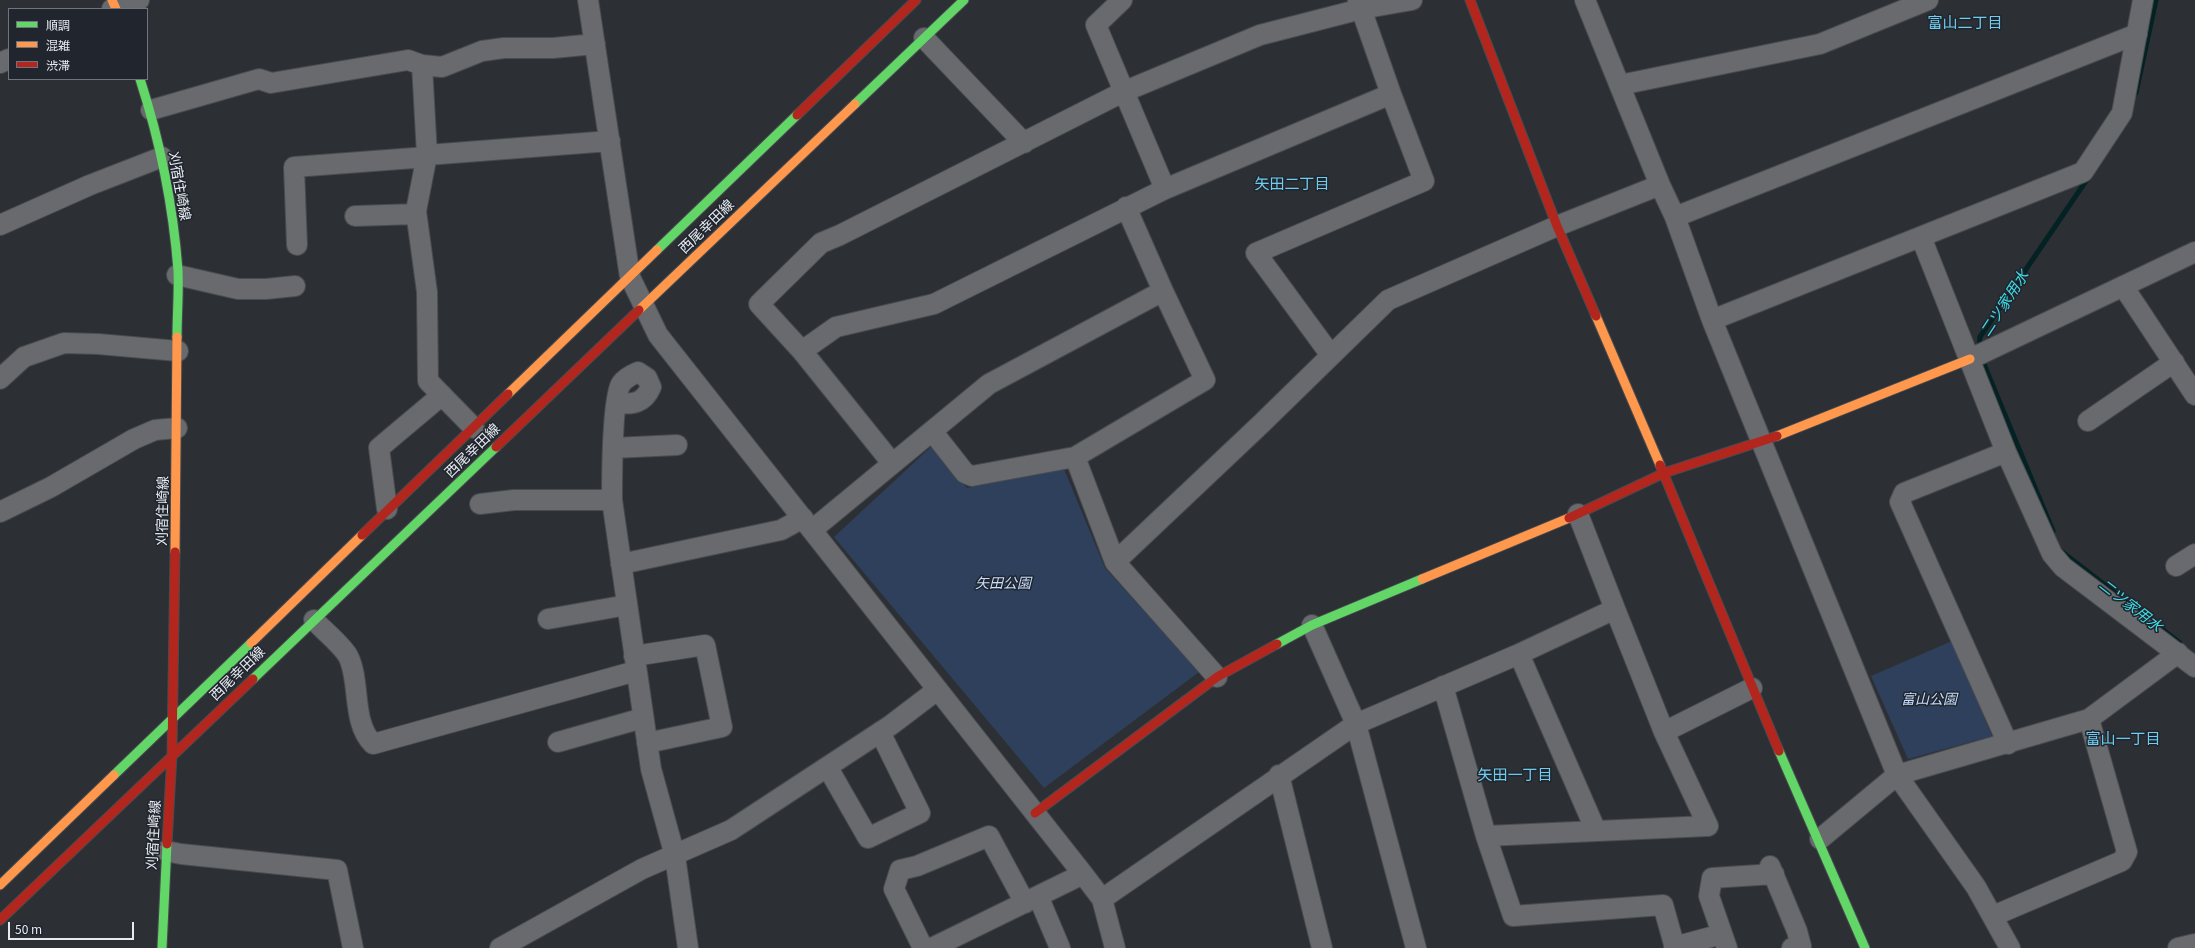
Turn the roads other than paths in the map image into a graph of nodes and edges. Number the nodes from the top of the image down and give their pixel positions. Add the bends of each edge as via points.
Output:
1 (139, 0) edge
2 (588, 0) edge
3 (916, 0) edge
4 (964, 0) edge
5 (1122, 0) edge
6 (1412, 0) edge
7 (1470, 0) edge
8 (1585, 0) edge
9 (1928, 0) edge
10 (2143, 0) edge
11 (1359, 5) edge
12 (114, 6) edge
13 (2137, 34) junction
14 (924, 38) junction
15 (596, 44) junction
16 (422, 65) junction
17 (140, 80) edge
18 (1620, 85) junction
19 (1123, 92) junction
20 (1390, 94) junction
21 (151, 110) junction
22 (610, 140) junction
23 (1024, 143) junction
24 (427, 156) junction
25 (162, 157) junction
26 (1660, 186) junction
27 (1165, 189) junction
28 (1126, 207) junction
29 (416, 214) junction
30 (355, 216) dead end
31 (1675, 217) junction
32 (0, 225) edge
33 (1557, 226) junction
34 (1921, 236) junction
35 (296, 245) dead end
36 (2195, 252) edge
37 (177, 274) junction
38 (630, 277) junction
39 (296, 286) dead end
40 (2123, 286) junction
41 (1163, 292) junction
42 (643, 305) junction
43 (1712, 320) junction
44 (178, 351) junction
45 (802, 351) junction
46 (1330, 354) junction
47 (1970, 359) junction
48 (2174, 362) junction
49 (0, 379) edge
50 (442, 395) junction
51 (2195, 395) edge
52 (617, 403) dead end
53 (2088, 420) dead end
54 (177, 428) junction
55 (474, 428) junction
56 (932, 431) junction
57 (1761, 442) junction
58 (678, 445) dead end
59 (614, 448) junction
60 (2006, 452) junction
61 (1076, 458) junction
62 (892, 463) junction
63 (1664, 473) junction
64 (612, 500) junction
65 (480, 504) dead end
66 (387, 509) junction
67 (0, 512) edge
68 (1578, 514) junction
69 (808, 524) junction
70 (2195, 554) edge
71 (1116, 562) junction
72 (621, 564) junction
73 (2176, 566) dead end
74 (627, 605) junction
75 (1615, 609) junction
76 (548, 619) dead end
77 (314, 620) junction
78 (1312, 625) junction
79 (2178, 653) junction
80 (1519, 654) junction
81 (635, 663) junction
82 (2195, 667) edge
83 (1217, 677) junction
84 (1443, 686) junction
85 (1752, 688) junction
86 (937, 690) junction
87 (643, 718) junction
88 (172, 719) junction
89 (2089, 719) junction
90 (1356, 724) junction
91 (880, 732) junction
92 (1664, 732) junction
93 (558, 742) dead end
94 (647, 743) junction
95 (2008, 744) junction
96 (172, 754) junction
97 (828, 768) junction
98 (1279, 775) junction
99 (1897, 775) junction
100 (1035, 813) junction
101 (1596, 831) junction
102 (1486, 836) junction
103 (1820, 839) junction
104 (166, 851) junction
105 (675, 856) junction
106 (1083, 874) junction
107 (0, 885) edge
108 (1031, 899) junction
109 (1102, 899) junction
110 (1993, 916) junction
111 (0, 920) edge
112 (1724, 941) edge
113 (2195, 944) edge
114 (1411, 947) edge
115 (162, 948) edge
116 (353, 948) edge
117 (500, 948) edge
118 (688, 948) edge
119 (923, 948) edge
120 (932, 948) edge
121 (1060, 948) edge
122 (1116, 948) edge
123 (1322, 948) edge
124 (1674, 948) edge
125 (1792, 948) edge
126 (1866, 948) edge
127 (2010, 948) edge
128 (2178, 948) edge

1 - 12 street
2 - 15 street
3 - 38 main road, 西尾幸田線
4 - 14 main road, 西尾幸田線
5 - 19 street via 1096,25
6 - 11 street
7 - 33 main road
8 - 18 street
9 - 18 street via 1820,44
10 - 13 street
11 - 19 street via 1260,36
11 - 20 street
13 - 31 street
13 - 34 street via 2122,113 2083,172
14 - 23 street
14 - 42 main road, 西尾幸田線
15 - 16 street via 553,48 504,48 482,51 442,67
15 - 22 street
16 - 21 street via 408,60 270,83 259,79
16 - 24 street
17 - 21 main road, 刈宿住崎線
18 - 26 street
19 - 23 street
19 - 27 street
20 - 27 street
20 - 46 street via 1424,181 1256,253
21 - 25 main road, 刈宿住崎線
22 - 24 street
22 - 38 street
23 - 45 street via 821,243 759,304
24 - 29 street
24 - 35 street via 294,168
25 - 32 street via 90,185
25 - 37 main road, 刈宿住崎線 via 172,211
26 - 31 street
26 - 33 street
27 - 28 street
28 - 41 street
28 - 45 street via 934,304 836,327
29 - 30 street
29 - 50 street via 427,292 428,381
31 - 43 street
33 - 46 street via 1388,300
33 - 63 main road
34 - 43 street
34 - 47 street
36 - 40 street
37 - 39 street via 238,289
37 - 44 main road, 刈宿住崎線
38 - 42 street
38 - 55 main road, 西尾幸田線
40 - 47 street
40 - 48 street
41 - 56 street via 988,384
41 - 61 street via 1205,380
42 - 69 street via 658,334
42 - 77 main road, 西尾幸田線
43 - 57 street
44 - 49 street via 64,343 24,357
44 - 54 main road, 刈宿住崎線
45 - 62 street
46 - 71 street via 1261,424
47 - 57 main road
47 - 60 street
48 - 51 street
48 - 53 street
50 - 55 street
50 - 66 street via 380,448
52 - 59 street
54 - 67 street via 155,430 134,438 51,487
54 - 88 main road, 刈宿住崎線
55 - 66 main road, 西尾幸田線
56 - 61 street via 966,473 972,476
56 - 62 street
57 - 63 main road
57 - 99 street
58 - 59 street
59 - 64 street
60 - 79 street via 2052,554 2063,567
60 - 95 street via 1904,493 1900,502
61 - 71 street
62 - 69 street
63 - 68 main road
63 - 85 main road
64 - 65 street via 514,500
64 - 72 street
66 - 88 main road, 西尾幸田線
68 - 75 street
68 - 78 main road
69 - 72 street
69 - 86 street
70 - 73 street
71 - 83 street
72 - 74 street
74 - 76 street
74 - 81 street
75 - 80 street
75 - 92 street
77 - 81 street via 348,655 367,738 373,744
77 - 96 main road, 西尾幸田線
78 - 83 main road
78 - 90 street
79 - 82 street
79 - 89 street
80 - 84 street
80 - 101 street
81 - 87 street
81 - 94 street via 705,645 722,727
83 - 100 main road
84 - 90 street
84 - 102 street
85 - 92 street
85 - 103 main road
86 - 91 street
86 - 100 street
87 - 93 street
87 - 94 street
88 - 96 main road, 刈宿住崎線
88 - 107 main road, 西尾幸田線
89 - 95 street
89 - 110 street via 2127,852 2122,861
90 - 98 street
90 - 114 street
91 - 97 street
91 - 97 street via 920,813 868,838
92 - 101 street via 1708,826
94 - 105 street via 651,770
95 - 99 street
96 - 104 main road, 刈宿住崎線
96 - 111 main road, 西尾幸田線
97 - 105 street via 731,830
98 - 109 street
98 - 123 street
99 - 103 street
99 - 110 street via 1976,887
100 - 106 street
101 - 102 street
102 - 124 street via 1513,916 1663,905
103 - 126 main road
104 - 115 main road, 刈宿住崎線
104 - 116 street via 337,870
105 - 117 street via 642,869
105 - 118 street
106 - 108 street
106 - 109 street
108 - 119 street via 989,836 917,866 900,870 894,889
108 - 120 street
108 - 121 street
109 - 122 street
110 - 127 street
112 - 124 street
112 - 125 street via 1709,896 1712,878 1772,870 1797,931 1800,946
113 - 128 street

